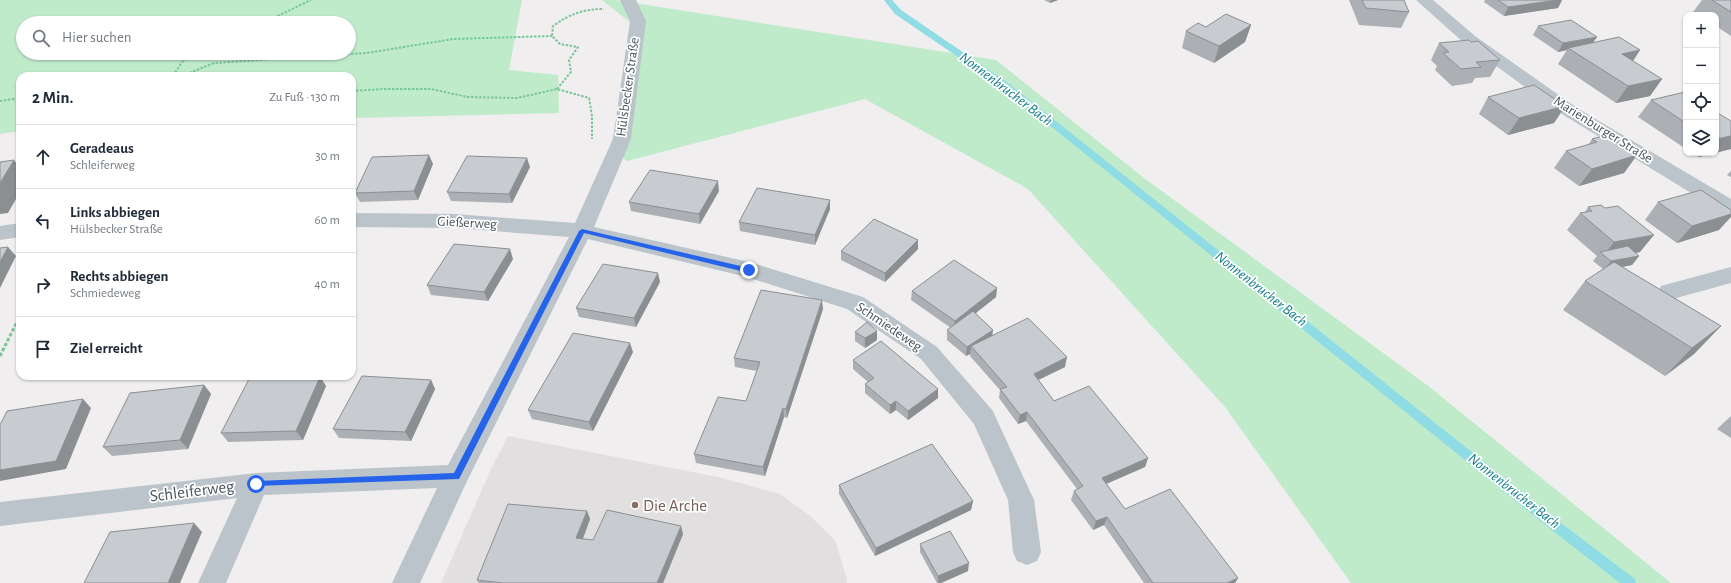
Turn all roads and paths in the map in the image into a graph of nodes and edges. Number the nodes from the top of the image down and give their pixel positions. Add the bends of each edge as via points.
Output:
1 (311, 0) edge
2 (1424, 0) edge
3 (618, 4) edge
4 (278, 16) edge
5 (552, 36) junction
6 (356, 54) edge
7 (185, 60) edge
8 (260, 60) edge
9 (176, 72) edge
10 (192, 72) edge
11 (557, 89) junction
12 (356, 91) edge
13 (16, 99) edge
14 (0, 101) edge
15 (592, 143) dead end
16 (1731, 208) edge
17 (356, 220) edge
18 (16, 231) edge
19 (582, 231) junction
20 (0, 233) edge
21 (1731, 274) edge
22 (1669, 292) dead end
23 (16, 324) edge
24 (0, 356) edge
25 (456, 476) junction
26 (256, 484) junction
27 (0, 514) edge
28 (1028, 552) dead end
29 (212, 583) edge
30 (406, 583) edge

1 - 4 path
2 - 16 street, Marienburger Straße via 1469,39 1571,112
3 - 5 path via 569,14 553,26
3 - 19 street, Hülsbecker Straße via 638,21 622,139
5 - 6 path via 453,39
5 - 11 path via 560,44 578,48 569,60 571,72
7 - 9 path
8 - 10 path via 214,63
11 - 12 path via 517,98 468,98 431,89
11 - 15 path via 589,98
13 - 14 path
17 - 19 street, Gießerweg via 455,220
18 - 20 street
19 - 25 street, Hülsbecker Straße
19 - 28 street, Schmiedeweg via 749,270 855,303 929,354 984,418 1021,500
21 - 22 street
23 - 24 path
25 - 26 street, Schleiferweg
25 - 30 street, Hülsbecker Straße
26 - 27 street, Schleiferweg
26 - 29 street

